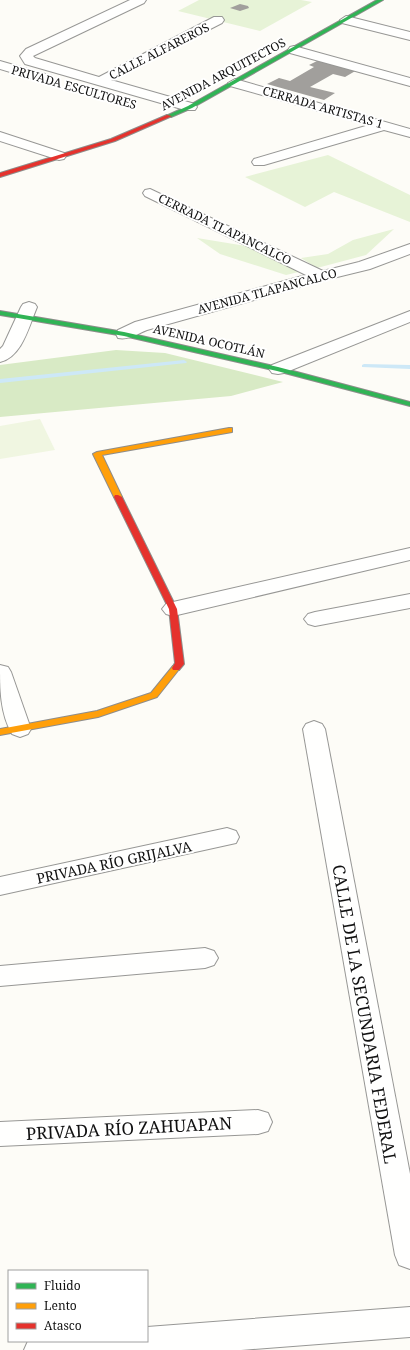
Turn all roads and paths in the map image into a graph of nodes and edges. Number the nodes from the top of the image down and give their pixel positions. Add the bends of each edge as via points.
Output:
1 (108, 0) edge
2 (140, 0) edge
3 (382, 0) edge
4 (128, 5) junction
5 (218, 20) dead end
6 (346, 20) junction
7 (410, 36) edge
8 (294, 50) junction
9 (0, 65) edge
10 (100, 81) junction
11 (410, 82) edge
12 (235, 83) junction
13 (190, 107) junction
14 (172, 115) junction
15 (385, 125) junction
16 (410, 133) edge
17 (0, 136) edge
18 (59, 156) junction
19 (259, 162) dead end
20 (0, 175) edge
21 (150, 193) dead end
22 (410, 250) edge
23 (321, 276) junction
24 (28, 309) junction
25 (0, 313) edge
26 (410, 316) edge
27 (137, 328) junction
28 (261, 355) dead end
29 (0, 357) edge
30 (291, 366) junction
31 (410, 404) edge
32 (229, 430) dead end
33 (410, 554) edge
34 (410, 601) edge
35 (173, 609) junction
36 (315, 619) dead end
37 (0, 672) edge
38 (314, 729) dead end
39 (10, 731) edge
40 (227, 837) dead end
41 (0, 886) edge
42 (206, 958) dead end
43 (0, 976) edge
44 (258, 1122) dead end
45 (0, 1134) edge
46 (410, 1255) edge
47 (410, 1322) edge
48 (146, 1342) edge
49 (148, 1342) edge
50 (40, 1350) edge

1 - 4 street
2 - 4 street
3 - 6 street, AVENIDA ARQUITECTOS
4 - 10 street, PRIVADA ESCULTORES via 26,56 30,61
5 - 10 street, CALLE ALFAREROS
6 - 7 street
6 - 8 street, AVENIDA ARQUITECTOS
8 - 11 street
8 - 12 street, AVENIDA ARQUITECTOS
9 - 14 street, PRIVADA ESCULTORES
10 - 13 street, PRIVADA ESCULTORES
12 - 13 street, AVENIDA ARQUITECTOS
12 - 15 street, CERRADA ARTISTAS 1
13 - 14 street, AVENIDA ARQUITECTOS
14 - 18 street, AVENIDA ARQUITECTOS via 113,140
15 - 16 street, CERRADA ARTISTAS 1
15 - 19 street
17 - 18 street
18 - 20 street, AVENIDA ARQUITECTOS
21 - 23 street, CERRADA TLAPANCALCO
22 - 23 street, AVENIDA TLAPANCALCO via 364,266
23 - 27 street, AVENIDA TLAPANCALCO
24 - 25 street, AVENIDA OCOTLÁN
24 - 27 street, AVENIDA OCOTLÁN
24 - 29 street via 10,349
26 - 30 street
27 - 30 street, AVENIDA OCOTLÁN
28 - 30 street, AVENIDA OCOTLÁN
30 - 31 street, AVENIDA OCOTLÁN
32 - 35 street via 97,454
33 - 35 street
34 - 36 street
35 - 39 street via 180,664 154,695 98,714
37 - 39 street
38 - 46 street, CALLE DE LA SECUNDARIA FEDERAL
40 - 41 street, PRIVADA RÍO GRIJALVA
42 - 43 street
44 - 45 street, PRIVADA RÍO ZAHUAPAN
47 - 49 street
48 - 50 street

